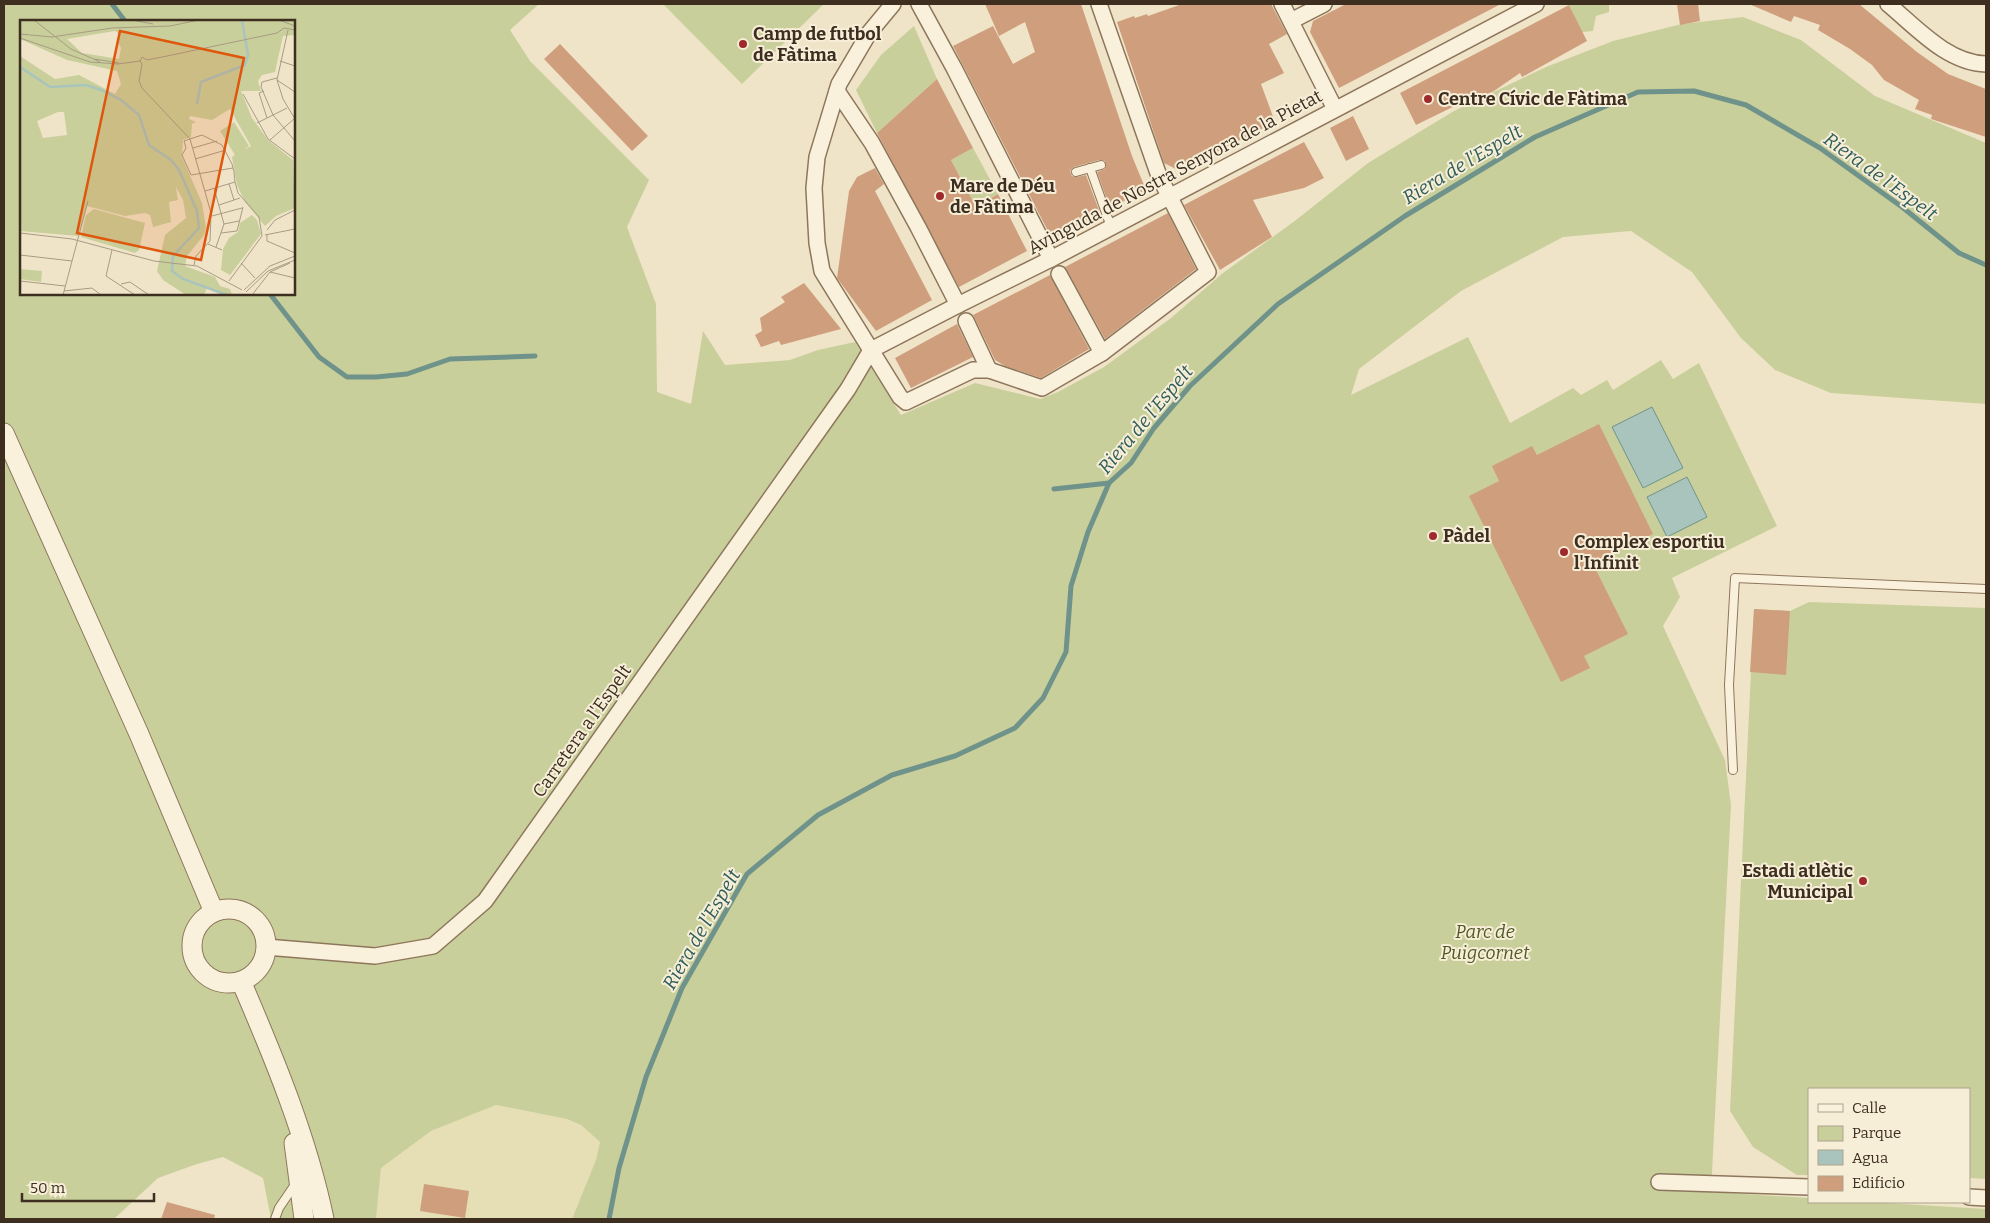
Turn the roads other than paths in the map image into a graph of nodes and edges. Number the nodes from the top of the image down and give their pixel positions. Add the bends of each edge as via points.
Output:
1 (893, 4) edge
2 (919, 4) edge
3 (1099, 4) edge
4 (1282, 4) edge
5 (1324, 4) edge
6 (1536, 4) edge
7 (1888, 4) edge
8 (1291, 20) junction
9 (1986, 64) edge
10 (837, 91) junction
11 (1335, 109) junction
12 (1100, 165) dead end
13 (1090, 168) junction
14 (1076, 172) dead end
15 (1170, 196) junction
16 (1111, 227) junction
17 (1051, 259) junction
18 (1059, 274) dead end
19 (958, 305) junction
20 (966, 321) dead end
21 (871, 350) junction
22 (1102, 354) junction
23 (989, 370) junction
24 (4, 433) edge
25 (1986, 589) edge
26 (1732, 770) dead end
27 (214, 912) junction
28 (266, 947) junction
29 (241, 981) junction
30 (285, 1090) junction
31 (300, 1177) junction
32 (1660, 1182) dead end
33 (318, 1188) junction
34 (1808, 1188) edge
35 (1970, 1197) edge
36 (1986, 1198) edge
37 (274, 1219) edge
38 (304, 1219) edge
39 (319, 1219) edge
40 (324, 1219) edge

1 - 10 street via 869,33
2 - 17 street
3 - 15 street via 1159,176
4 - 8 street
5 - 8 street
6 - 11 street, Avinguda de Nostra Senyora de la Pietat
7 - 9 street via 1944,50 1963,60
8 - 11 street
10 - 19 street via 872,143
10 - 21 street via 817,157 814,188 816,243 822,271
11 - 15 street, Avinguda de Nostra Senyora de la Pietat
12 - 13 lane
13 - 14 lane
13 - 16 lane
15 - 16 street, Avinguda de Nostra Senyora de la Pietat
15 - 22 street via 1208,272
16 - 17 street, Avinguda de Nostra Senyora de la Pietat
17 - 19 street, Avinguda de Nostra Senyora de la Pietat
18 - 22 street
19 - 21 street, Avinguda de Nostra Senyora de la Pietat
20 - 23 street
21 - 23 street via 906,402 973,370
21 - 28 street, Carretera a l'Espelt via 848,389 485,901 433,946 374,956
22 - 23 street via 1042,388
24 - 27 street via 139,734
25 - 26 lane via 1735,578 1729,685
27 - 28 street via 226,908 250,915 259,924
27 - 29 street via 201,921 195,931 192,955 206,975 217,981
28 - 29 street via 257,970
29 - 30 street
30 - 31 street
30 - 33 street
31 - 37 lane
31 - 38 street
32 - 34 street
33 - 39 street
33 - 40 street
35 - 36 street

